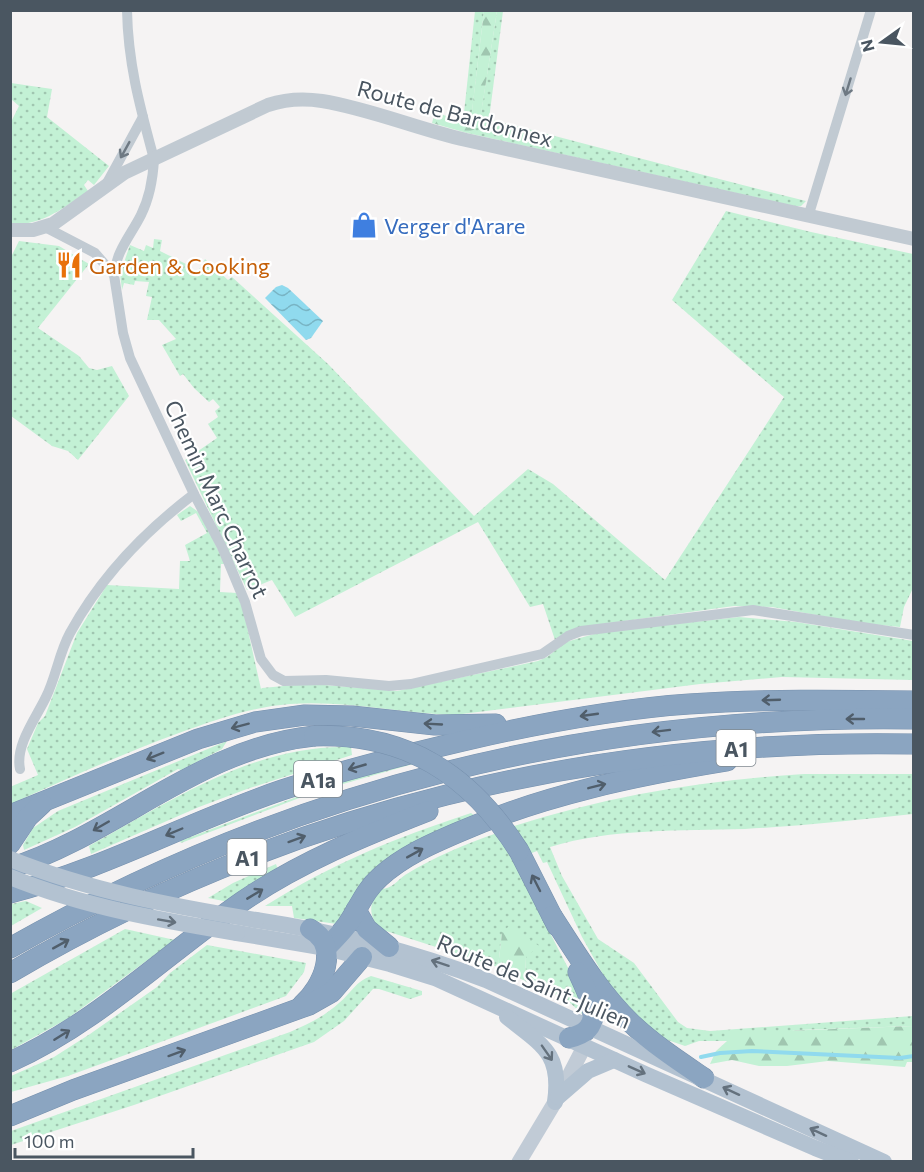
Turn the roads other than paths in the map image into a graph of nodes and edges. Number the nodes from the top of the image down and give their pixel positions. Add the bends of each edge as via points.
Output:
1 (127, 10) edge
2 (871, 10) edge
3 (143, 117) junction
4 (154, 159) junction
5 (107, 183) junction
6 (808, 217) junction
7 (45, 227) junction
8 (10, 230) edge
9 (914, 240) edge
10 (114, 275) junction
11 (194, 494) junction
12 (914, 635) edge
13 (914, 701) edge
14 (914, 719) edge
15 (557, 720) junction
16 (833, 744) junction
17 (914, 744) edge
18 (20, 769) dead end
19 (499, 783) junction
20 (52, 797) junction
21 (10, 814) edge
22 (10, 844) edge
23 (10, 859) edge
24 (10, 868) edge
25 (10, 877) edge
26 (10, 893) edge
27 (356, 909) junction
28 (310, 928) joint
29 (332, 941) junction
30 (389, 947) junction
31 (10, 948) edge
32 (362, 957) junction
33 (10, 972) edge
34 (588, 979) junction
35 (488, 1001) junction
36 (295, 1010) junction
37 (587, 1036) junction
38 (614, 1060) junction
39 (10, 1062) edge
40 (704, 1078) junction
41 (73, 1090) junction
42 (557, 1100) junction
43 (10, 1103) edge
44 (10, 1116) edge
45 (815, 1148) junction
46 (875, 1160) edge
47 (519, 1161) edge
48 (832, 1161) edge
49 (851, 1161) edge

1 - 3 street via 129,58
2 -> 6 street
3 - 4 street
3 -> 5 street
4 - 5 street, Route de Bardonnex
4 - 6 street, Route de Bardonnex via 268,105 300,99 341,104 460,138
4 - 10 street via 147,199 119,252
5 - 7 street, Route de Bardonnex via 63,218
6 - 9 street, Route de Bardonnex
7 - 8 street, Route de Bardonnex
7 - 10 street via 95,253
10 - 11 street, Chemin Marc Charrot via 130,358
11 - 12 street, Chemin Marc Charrot via 245,602 261,659 273,675 284,681 411,684 542,654 581,631 753,610
11 - 18 street via 119,561 69,635 48,694 22,746
13 -> 15 highway, A1a via 718,702
14 -> 31 highway, A1 via 702,726 590,741 452,769 329,805 229,841 137,881
15 -> 20 highway via 456,726 328,715 277,717 198,739
15 -> 26 highway, A1a via 324,777 200,820 88,868
16 - 17 highway, A1
16 - 19 highway, A1 via 666,755
27 -> 16 highway via 368,888 393,867 430,845 488,820 639,776
33 -> 19 highway, A1 via 125,911 255,854 355,819
39 -> 19 highway via 77,1025 244,901 282,878 357,839
20 - 21 highway
20 - 22 highway via 28,817
23 - 28 main road, bridge via 124,896
34 -> 24 highway, bridge via 519,850 480,799 428,761 368,740 314,736 274,742 225,759 71,843
25 -> 29 main road, Route de Saint-Julien, bridge via 106,909 237,933
27 - 29 highway
27 - 30 highway via 367,929
28 - 29 highway
29 - 30 main road, Route de Saint-Julien
29 - 32 main road, Route de Saint-Julien
29 - 36 highway via 319,983 308,1000
37 -> 30 main road, Route de Saint-Julien via 486,980
32 - 35 main road, Route de Saint-Julien via 418,972
32 - 36 highway via 329,994
34 - 37 highway via 592,1005
34 - 40 highway via 639,1030
35 - 37 main road, Route de Saint-Julien
35 -> 42 main road via 548,1053 557,1076
41 -> 36 highway
37 - 38 main road, Route de Saint-Julien
37 - 40 main road, Route de Saint-Julien
37 - 42 main road
38 - 42 main road via 588,1071
38 -> 45 main road, Route de Saint-Julien
46 -> 40 main road, Route de Saint-Julien
41 - 43 highway
41 - 44 highway
42 - 47 main road
45 - 48 street
45 - 49 main road, Route de Saint-Julien

